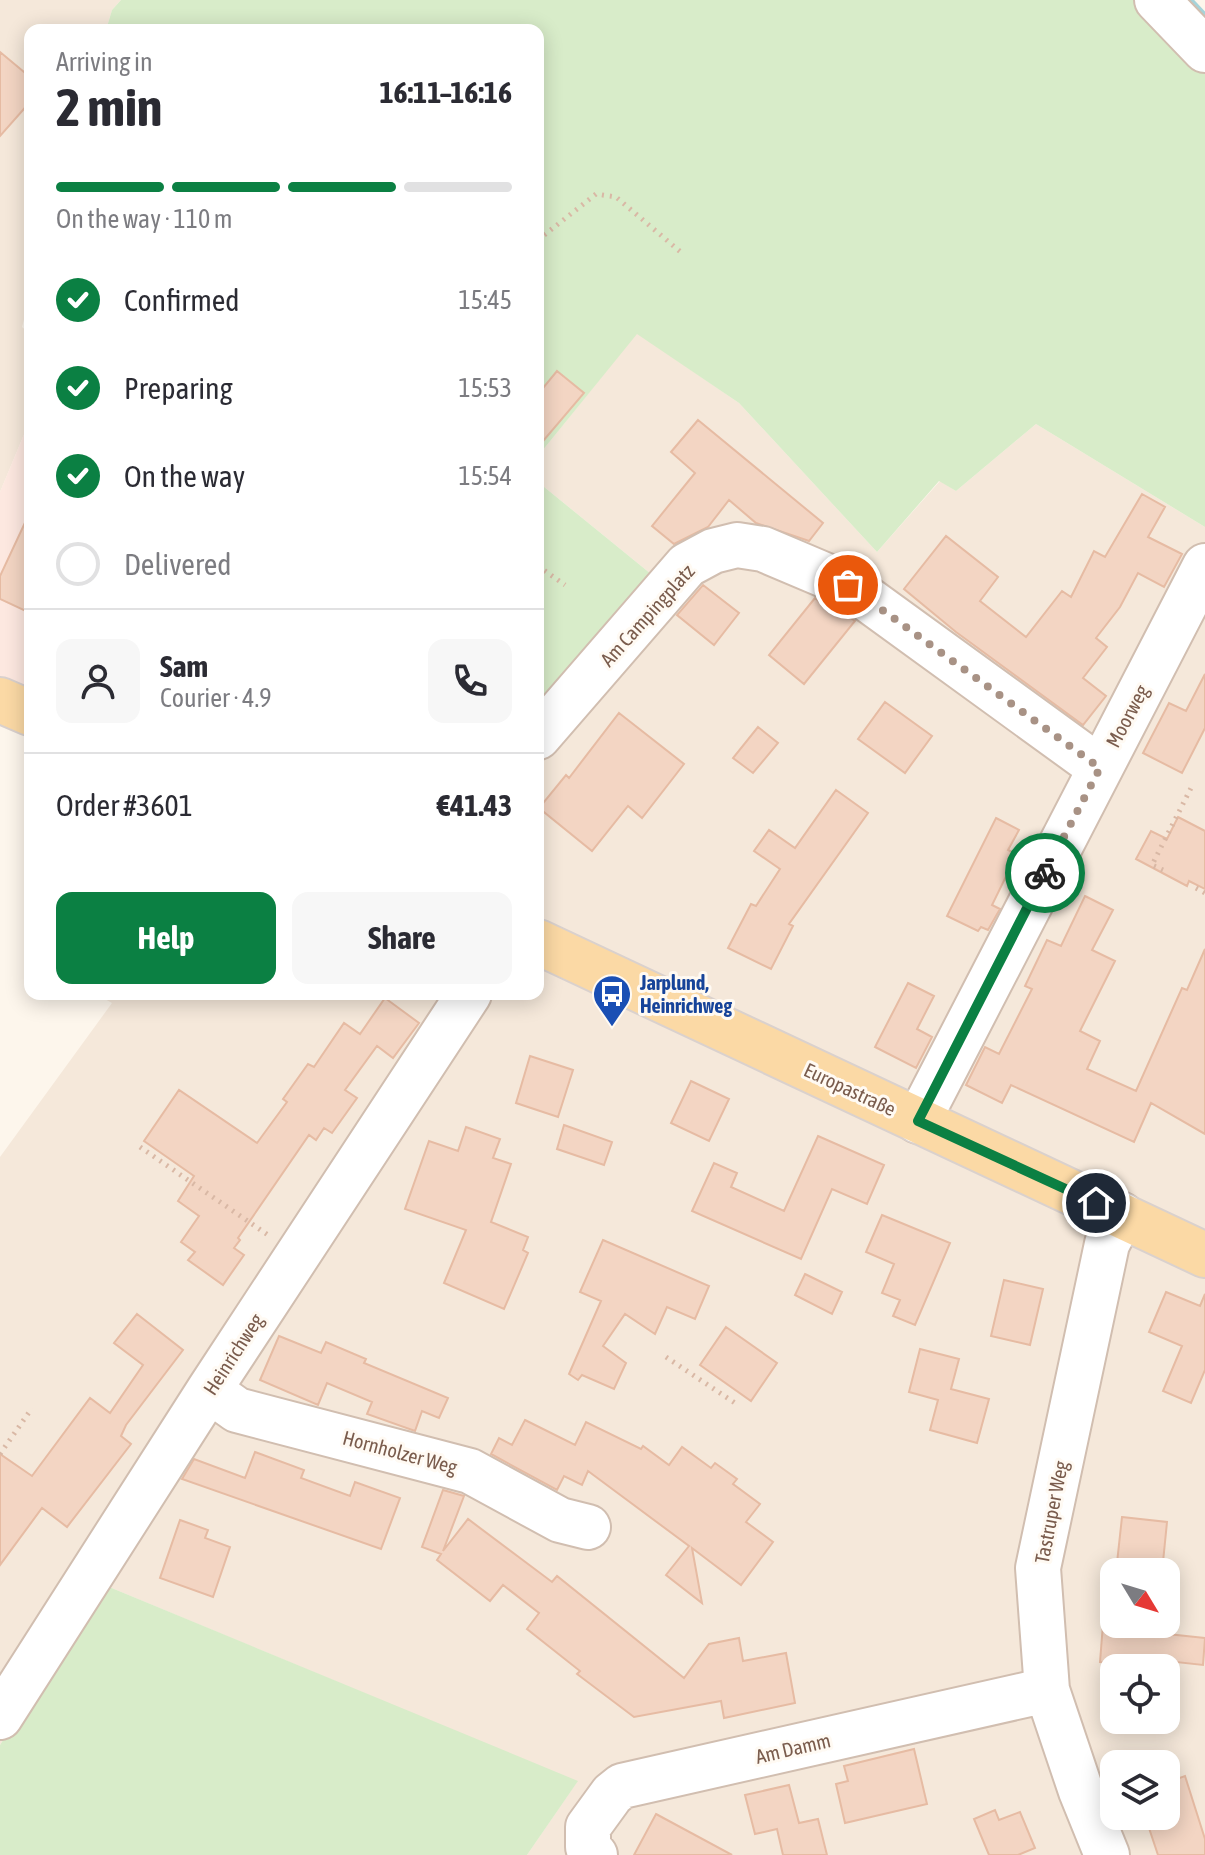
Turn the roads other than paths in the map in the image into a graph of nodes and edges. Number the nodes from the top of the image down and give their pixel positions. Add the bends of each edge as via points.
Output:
1 (1157, 0) edge
2 (1205, 50) edge
3 (1204, 573) edge
4 (0, 700) edge
5 (24, 710) edge
6 (544, 730) edge
7 (1100, 768) junction
8 (544, 945) edge
9 (465, 1000) edge
10 (918, 1121) junction
11 (1122, 1215) junction
12 (1205, 1255) edge
13 (209, 1390) junction
14 (588, 1527) dead end
15 (1047, 1690) junction
16 (0, 1717) edge
17 (595, 1855) edge
18 (1107, 1855) edge

1 - 2 street
3 - 7 street, Moorweg
4 - 5 main road
6 - 7 street, Am Campingplatz via 687,565 737,545 763,549 848,585
7 - 10 street, Moorweg
8 - 10 main road, Europastraße
9 - 13 street, Heinrichweg
10 - 11 main road, Europastraße
11 - 12 main road, Europastraße
11 - 15 street, Tastruper Weg via 1107,1244 1038,1568
13 - 14 street, Hornholzer Weg via 237,1410 470,1471 560,1520
13 - 16 street, Heinrichweg
15 - 17 street, Am Damm via 622,1786 588,1827 588,1847
15 - 18 street, Tastruper Weg

